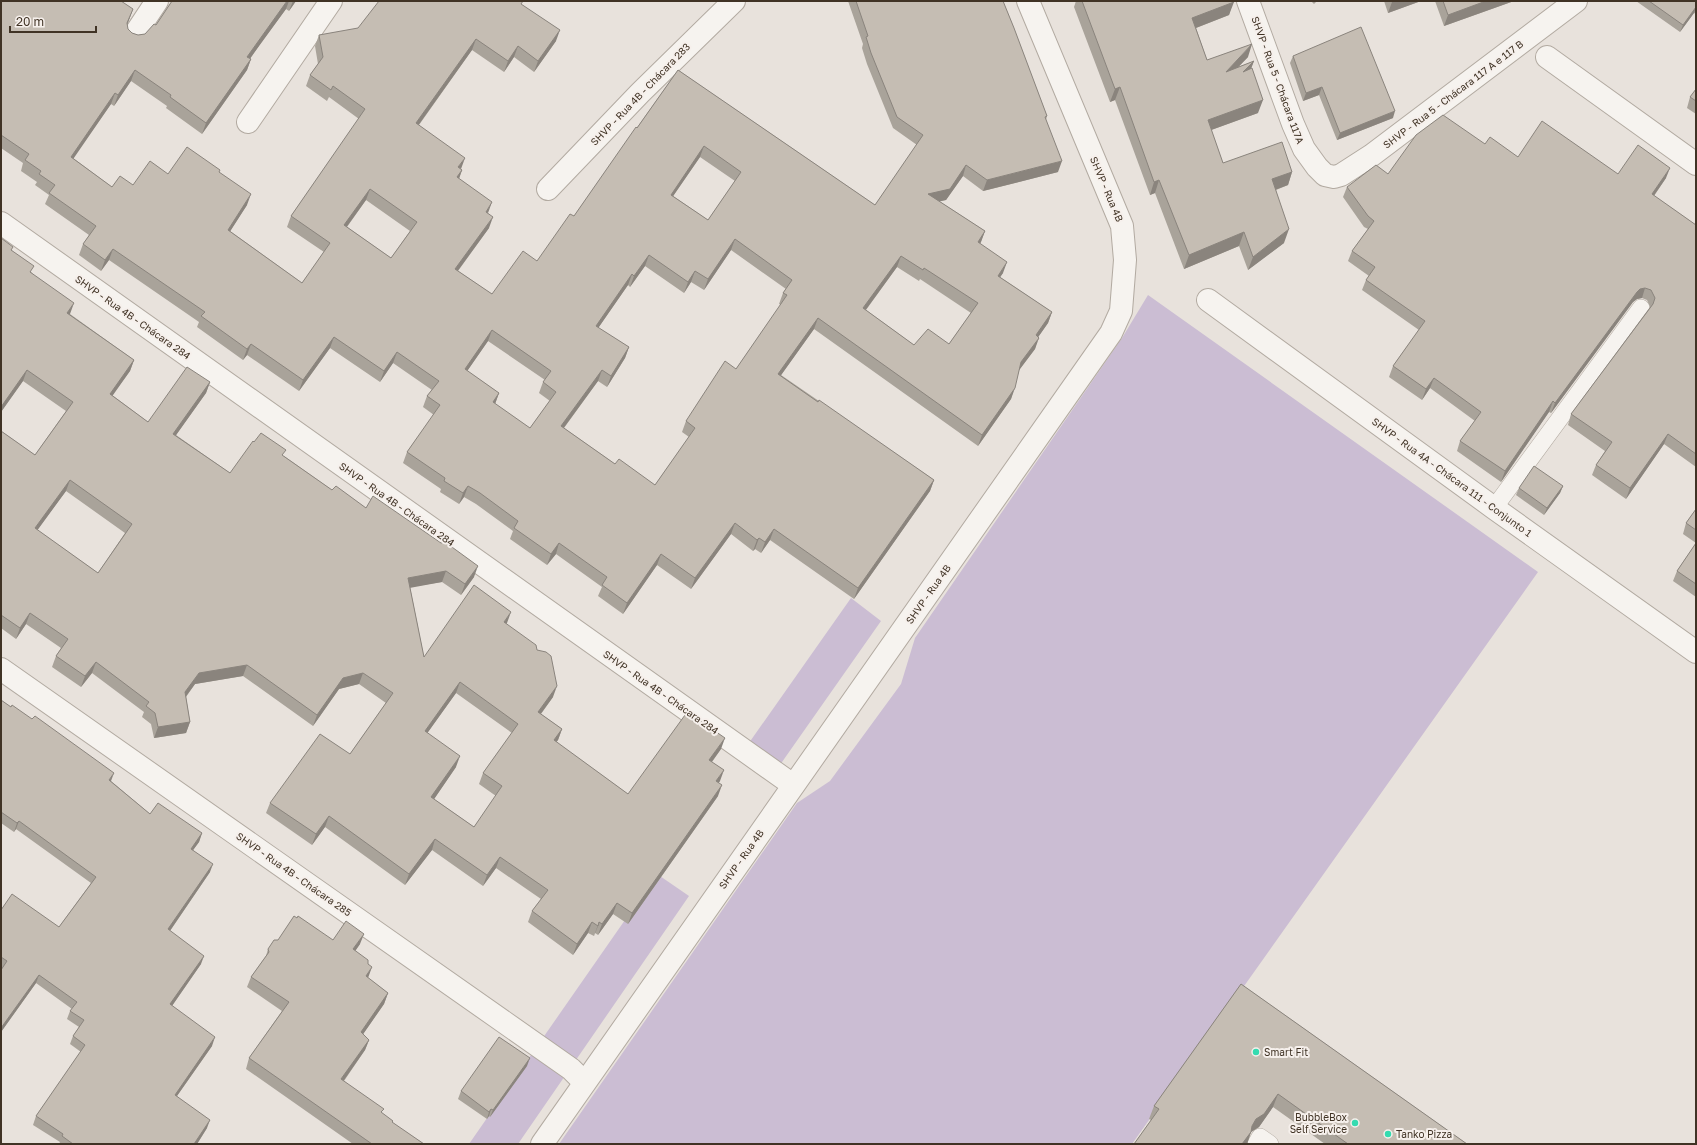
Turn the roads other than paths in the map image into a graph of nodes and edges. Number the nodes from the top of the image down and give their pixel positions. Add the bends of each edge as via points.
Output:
1 (157, 1) edge
2 (331, 1) edge
3 (734, 1) edge
4 (1028, 1) edge
5 (1248, 1) edge
6 (1576, 1) edge
7 (135, 34) edge
8 (1547, 57) dead end
9 (248, 122) dead end
10 (1696, 164) edge
11 (1325, 175) joint
12 (548, 189) dead end
13 (1, 223) edge
14 (1208, 300) dead end
15 (1641, 308) dead end
16 (1494, 508) junction
17 (1696, 652) edge
18 (1, 669) edge
19 (793, 785) junction
20 (584, 1082) junction
21 (542, 1144) edge
22 (1256, 1144) edge
23 (1270, 1144) edge

1 - 7 street
2 - 9 street
3 - 12 street, SHVP - Rua 4B - Chácara 283 via 640,93
4 - 19 street, SHVP - Rua 4B via 1122,226 1125,260 1121,311 1111,333
5 - 11 street, SHVP - Rua 5 - Chácara 117A via 1304,150
6 - 11 street, SHVP - Rua 5 - Chácara 117 A e 117 B via 1372,155 1341,175
8 - 10 street
13 - 19 street, SHVP - Rua 4B - Chácara 284
14 - 16 street, SHVP - Rua 4A - Chácara 111 - Conjunto 1
15 - 16 lane
16 - 17 street, SHVP - Rua 4A - Chácara 111 - Conjunto 1
18 - 20 street, SHVP - Rua 4B - Chácara 285 via 570,1068
19 - 20 street, SHVP - Rua 4B
20 - 21 street, SHVP - Rua 4B
22 - 23 lane via 1260,1137

